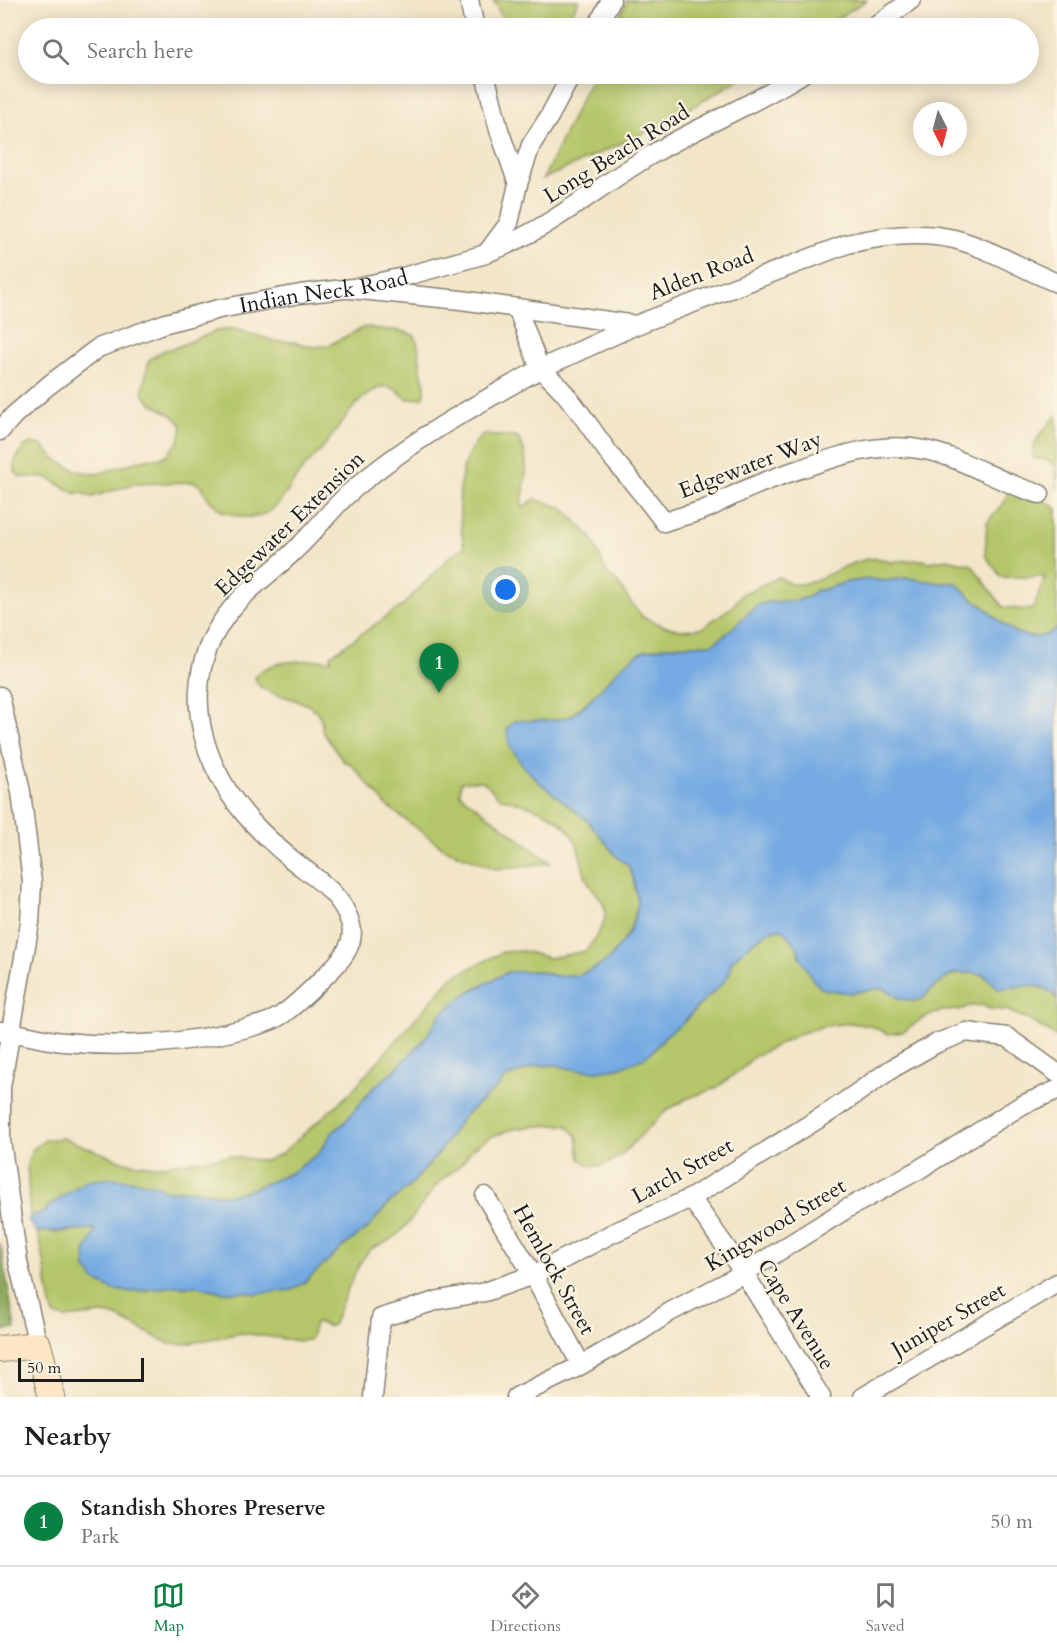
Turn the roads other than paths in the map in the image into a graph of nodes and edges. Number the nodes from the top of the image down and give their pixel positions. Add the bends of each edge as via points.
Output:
1 (469, 0) edge
2 (611, 0) edge
3 (911, 0) edge
4 (473, 18) edge
5 (601, 18) edge
6 (887, 18) edge
7 (488, 84) edge
8 (567, 84) edge
9 (785, 84) edge
10 (518, 184) junction
11 (486, 254) junction
12 (1057, 283) edge
13 (350, 289) junction
14 (517, 308) junction
15 (636, 325) junction
16 (540, 369) junction
17 (0, 431) edge
18 (1040, 494) dead end
19 (0, 696) edge
20 (6, 1031) edge
21 (1057, 1072) edge
22 (1057, 1090) edge
23 (485, 1196) dead end
24 (691, 1198) junction
25 (744, 1273) junction
26 (533, 1275) junction
27 (1057, 1283) edge
28 (38, 1345) junction
29 (0, 1349) edge
30 (581, 1365) junction
31 (52, 1397) edge
32 (373, 1397) edge
33 (516, 1397) edge
34 (821, 1397) edge
35 (862, 1397) edge

1 - 4 street
2 - 5 street
3 - 6 street
7 - 10 street
8 - 10 street via 531,145
9 - 11 street, Long Beach Road via 656,152 526,237
10 - 11 street via 509,223
11 - 13 street, Indian Neck Road
12 - 15 street, Alden Road via 954,239 883,237 824,252
13 - 14 street, Alden Road
13 - 17 street, Indian Neck Road via 219,309 98,348 49,385
14 - 15 street, Alden Road
14 - 16 street
15 - 16 street, Edgewater Extension
16 - 18 street, Edgewater Way via 577,408 664,522 865,449 912,448 933,452
16 - 20 street, Edgewater Extension via 426,436 348,495 294,552 233,607 204,656 198,686 200,723 222,782 257,828 325,886 345,911 352,933 341,960 284,1013 237,1031 129,1043 67,1042
19 - 20 street via 23,800 32,882 30,923
20 - 28 street via 1,1140 18,1262
21 - 24 street, Larch Street via 1007,1037 966,1032 893,1068
22 - 25 street, Kingwood Street via 1022,1105
23 - 26 street, Hemlock Street
24 - 25 street, Cape Avenue
24 - 26 street, Larch Street
25 - 30 street, Kingwood Street
25 - 34 street, Cape Avenue
26 - 30 street, Hemlock Street
26 - 32 street, Larch Street via 485,1292 439,1300 381,1318
27 - 35 street, Juniper Street
28 - 29 street
28 - 31 street
30 - 33 street, Kingwood Street

